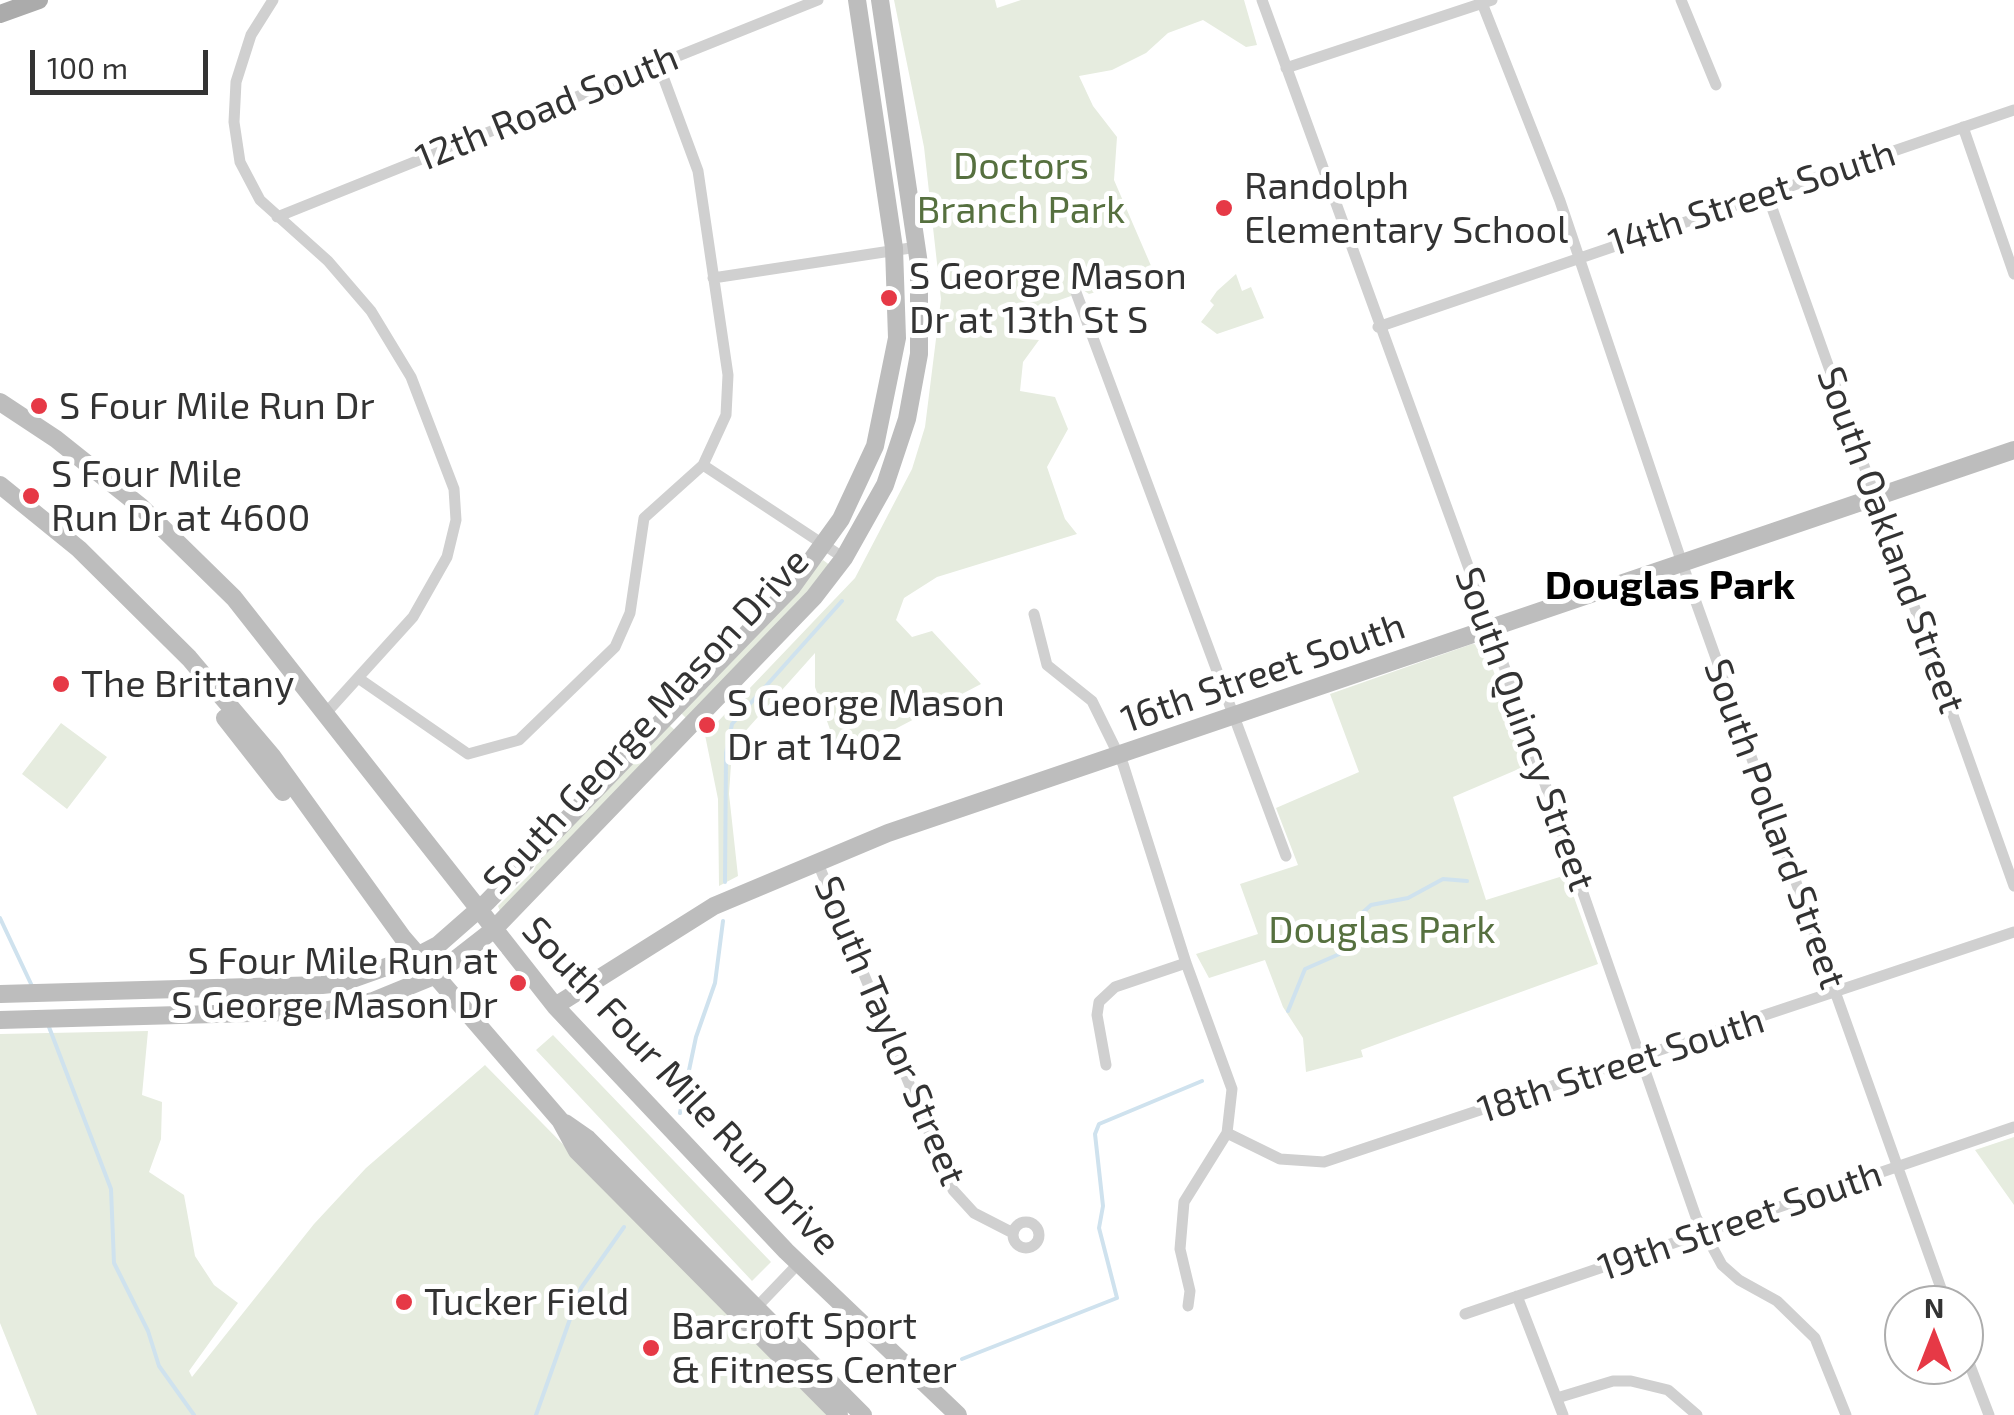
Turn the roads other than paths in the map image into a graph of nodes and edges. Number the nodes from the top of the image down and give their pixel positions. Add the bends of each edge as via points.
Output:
1 (38, 0) edge
2 (273, 0) edge
3 (818, 0) edge
4 (857, 0) edge
5 (880, 0) edge
6 (1262, 0) edge
7 (1680, 0) edge
8 (1487, 2) edge
9 (0, 14) edge
10 (658, 64) junction
11 (1286, 68) junction
12 (1716, 85) dead end
13 (2014, 110) edge
14 (1963, 127) junction
15 (1767, 194) junction
16 (277, 217) junction
17 (917, 247) junction
18 (894, 248) junction
19 (1579, 256) junction
20 (2014, 274) edge
21 (713, 278) junction
22 (1074, 287) dead end
23 (1378, 328) junction
24 (0, 402) edge
25 (2014, 450) edge
26 (703, 465) junction
27 (0, 486) edge
28 (1877, 497) junction
29 (0, 498) edge
30 (824, 547) junction
31 (844, 558) junction
32 (1682, 563) junction
33 (1034, 614) dead end
34 (1491, 629) junction
35 (361, 680) junction
36 (326, 713) junction
37 (670, 713) junction
38 (1234, 716) junction
39 (686, 729) junction
40 (1120, 757) junction
41 (334, 848) junction
42 (1286, 856) dead end
43 (817, 861) junction
44 (2014, 886) edge
45 (478, 911) junction
46 (493, 930) junction
47 (2014, 932) edge
48 (417, 956) junction
49 (1186, 963) junction
50 (434, 976) junction
51 (1835, 993) junction
52 (0, 994) edge
53 (556, 1006) junction
54 (0, 1020) edge
55 (1642, 1058) junction
56 (1106, 1065) dead end
57 (2014, 1127) edge
58 (1227, 1134) junction
59 (1895, 1168) junction
60 (1704, 1232) junction
61 (1013, 1233) dead end
62 (798, 1264) junction
63 (1939, 1285) edge
64 (1518, 1296) junction
65 (1188, 1306) dead end
66 (1465, 1314) dead end
67 (749, 1315) junction
68 (1977, 1385) edge
69 (1557, 1398) junction
70 (839, 1415) edge
71 (863, 1415) edge
72 (958, 1415) edge
73 (1563, 1415) edge
74 (1697, 1415) edge
75 (1846, 1415) edge
76 (1989, 1415) edge

1 - 9 main road
2 - 16 street via 236,82 234,122 240,162
3 - 10 street, 12th Road South
4 - 18 main road, South George Mason Drive
5 - 17 main road, South George Mason Drive
6 - 11 street, South Quincy Street
7 - 12 street
8 - 11 street
8 - 19 street, South Pollard Street
10 - 16 street, 12th Road South
10 - 21 street via 698,171
11 - 23 street, South Quincy Street
13 - 14 street, 14th Street South
14 - 15 street, 14th Street South
14 - 20 street
15 - 19 street, 14th Street South
15 - 28 street, South Oakland Street
16 - 35 street via 371,311 411,377 454,489 448,557 414,617
17 - 18 street
17 - 31 main road, South George Mason Drive via 921,322 907,420 884,485
18 - 21 street
18 - 30 main road, South George Mason Drive via 897,338 888,398 857,488
19 - 23 street, 14th Street South
19 - 32 street, South Pollard Street
21 - 26 street via 728,374 726,415
22 - 38 street
23 - 34 street, South Quincy Street
24 - 36 main road, South Four Mile Run Drive via 56,439 190,552
25 - 28 main road, 16th Street South
26 - 30 street
26 - 35 street via 644,518 630,613 614,647 519,740 468,754
27 - 41 main road via 78,549 188,658 272,756
28 - 32 main road, 16th Street South
28 - 44 street, South Oakland Street
29 - 41 main road via 129,610
30 - 31 street
30 - 37 main road, South George Mason Drive
31 - 39 main road, South George Mason Drive via 814,598
32 - 34 main road, 16th Street South
32 - 51 street, South Pollard Street
33 - 40 street via 1048,665 1092,701
34 - 38 main road, 16th Street South
34 - 55 street, South Quincy Street
35 - 36 street
36 - 45 main road, South Four Mile Run Drive
37 - 39 main road
37 - 45 main road, South George Mason Drive
38 - 40 main road, 16th Street South
38 - 42 street
39 - 46 main road, South George Mason Drive
40 - 43 main road, 16th Street South
40 - 49 street
41 - 48 main road
43 - 53 main road, 16th Street South via 714,906
43 - 61 street, South Taylor Street via 953,1190 974,1213
45 - 46 main road, South Four Mile Run Drive
45 - 48 main road, South George Mason Drive
46 - 50 main road, South George Mason Drive
46 - 53 main road, South Four Mile Run Drive
47 - 51 street, 18th Street South
48 - 50 main road
48 - 52 main road, South George Mason Drive via 341,983
49 - 56 street via 1115,988 1099,1002
49 - 58 street via 1228,1070
50 - 54 main road, South George Mason Drive via 373,1001 324,1011
50 - 67 main road via 560,1120 577,1151
51 - 55 street, 18th Street South
51 - 59 street, South Pollard Street
53 - 62 main road, South Four Mile Run Drive
55 - 58 street, 18th Street South via 1324,1162 1280,1159
55 - 60 street, South Quincy Street
57 - 59 street, 19th Street South
58 - 65 street via 1184,1202 1180,1249
59 - 60 street, 19th Street South
59 - 63 street, South Pollard Street
60 - 64 street, 19th Street South
60 - 75 street, South Quincy Street via 1709,1248 1739,1280 1802,1321 1826,1356
62 - 67 street
62 - 72 main road, South Four Mile Run Drive
64 - 66 street, 19th Street South
64 - 69 street
67 - 70 main road
67 - 71 main road
68 - 76 street
69 - 73 street
69 - 74 street via 1613,1380 1631,1381 1668,1390

